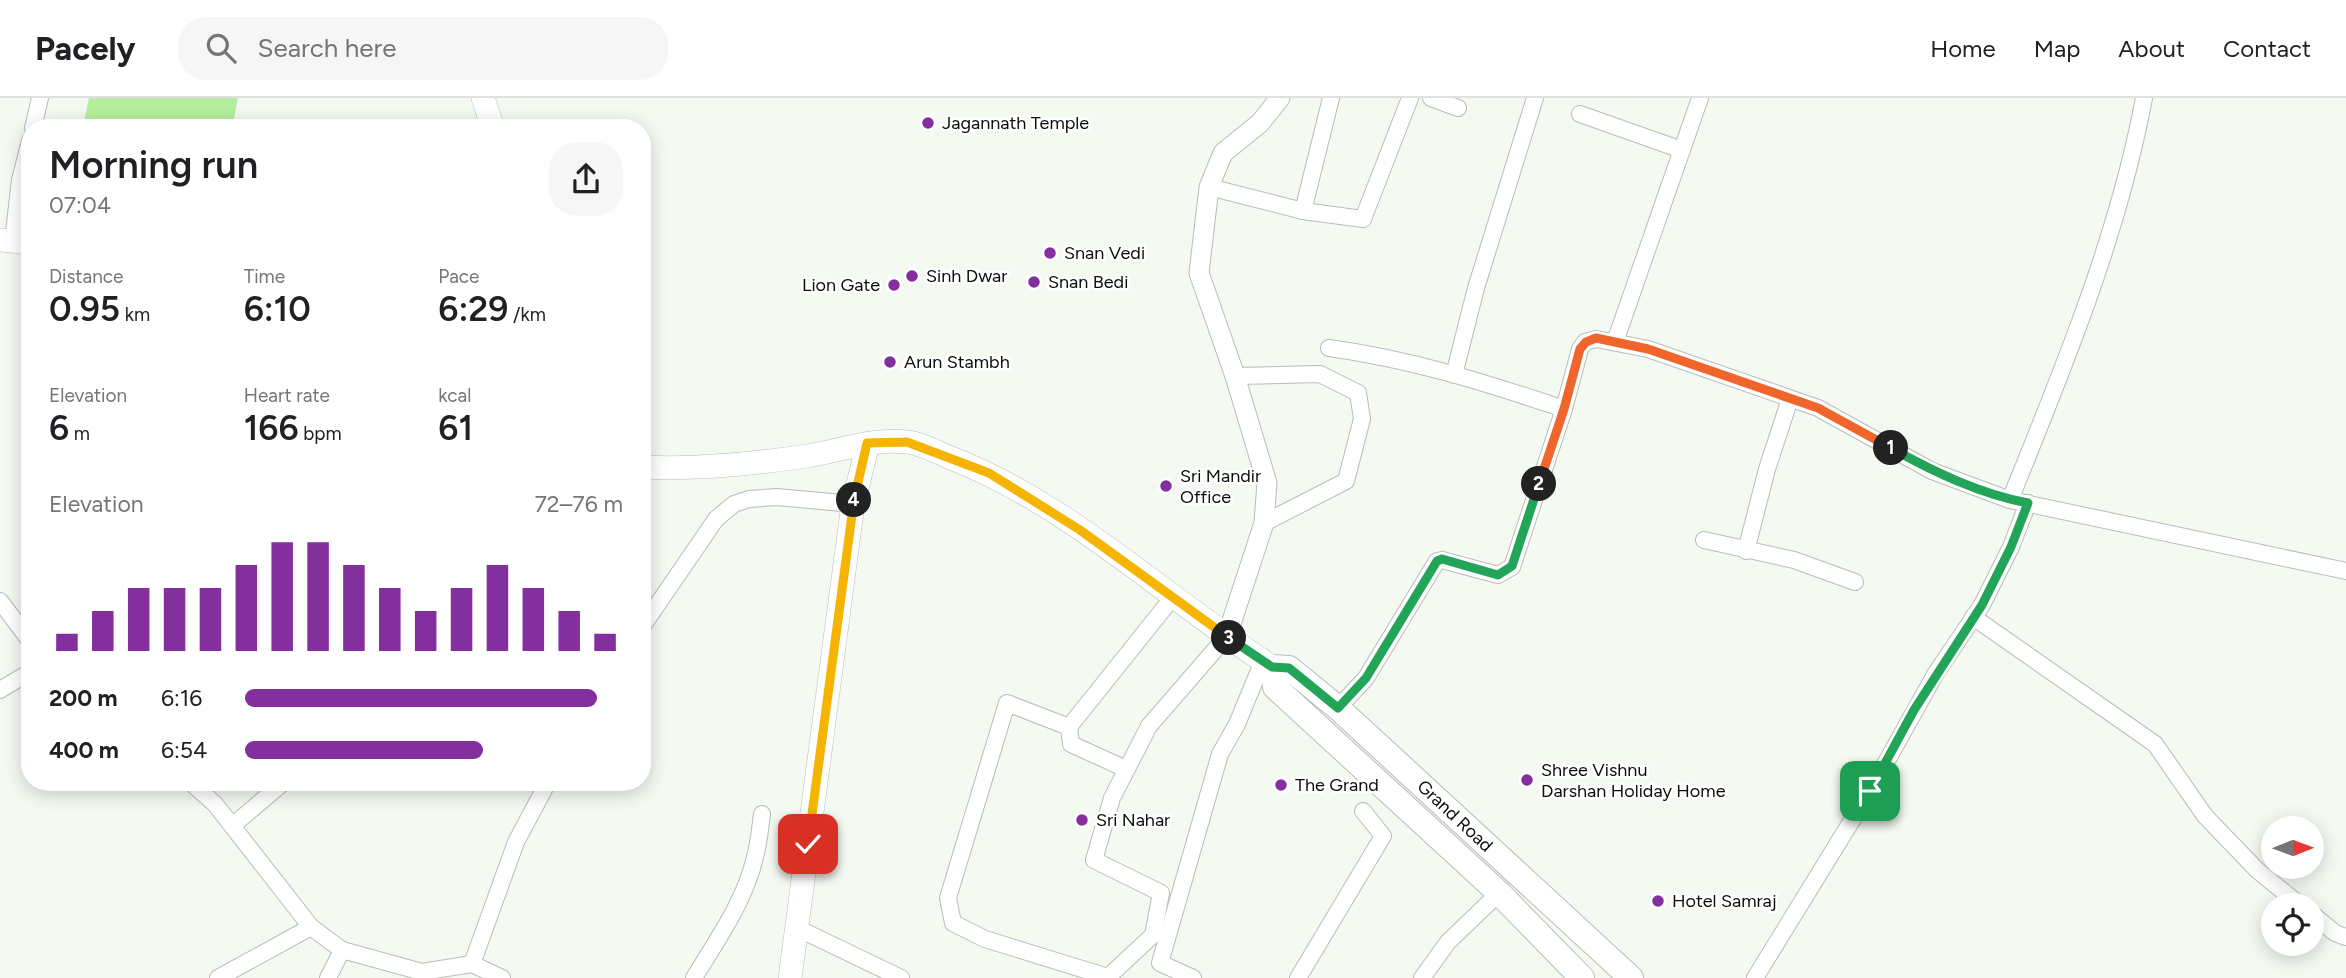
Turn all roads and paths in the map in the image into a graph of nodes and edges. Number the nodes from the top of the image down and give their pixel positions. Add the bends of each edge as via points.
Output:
1 (40, 98) edge
2 (483, 98) edge
3 (1280, 98) edge
4 (1331, 98) edge
5 (1410, 98) edge
6 (1431, 98) edge
7 (1535, 98) edge
8 (1700, 98) edge
9 (2144, 98) edge
10 (1458, 108) dead end
11 (1580, 114) dead end
12 (35, 119) edge
13 (490, 119) edge
14 (1682, 150) junction
15 (21, 176) edge
16 (1209, 187) junction
17 (1303, 211) junction
18 (14, 241) edge
19 (1615, 342) junction
20 (1329, 348) dead end
21 (1454, 375) junction
22 (1236, 376) junction
23 (1790, 399) junction
24 (1564, 409) junction
25 (867, 443) junction
26 (651, 467) edge
27 (2010, 500) junction
28 (2028, 503) junction
29 (853, 504) junction
30 (1265, 523) junction
31 (1704, 540) dead end
32 (1746, 551) junction
33 (2346, 571) edge
34 (1855, 582) dead end
35 (1173, 597) junction
36 (0, 601) edge
37 (651, 614) edge
38 (1973, 617) junction
39 (21, 629) edge
40 (1227, 636) junction
41 (1267, 664) junction
42 (21, 677) edge
43 (0, 690) edge
44 (1338, 708) junction
45 (1069, 727) junction
46 (1126, 769) junction
47 (200, 791) edge
48 (273, 791) edge
49 (543, 791) edge
50 (1363, 811) dead end
51 (762, 814) dead end
52 (232, 826) junction
53 (1499, 893) junction
54 (2285, 893) edge
55 (2324, 925) edge
56 (311, 927) junction
57 (797, 928) junction
58 (2346, 937) edge
59 (342, 950) junction
60 (472, 964) junction
61 (421, 975) edge
62 (218, 978) edge
63 (328, 978) edge
64 (502, 978) edge
65 (694, 978) edge
66 (790, 978) edge
67 (901, 978) edge
68 (1193, 978) edge
69 (1298, 978) edge
70 (1422, 978) edge
71 (1582, 978) edge
72 (1631, 978) edge
73 (1755, 978) edge

1 - 12 street
2 - 13 main road
3 - 16 street via 1260,123 1223,153
4 - 17 street
5 - 17 street via 1363,219
6 - 10 street
7 - 21 street
8 - 14 street
9 - 27 street via 2124,188 2098,270
11 - 14 street
14 - 19 street
15 - 18 street
16 - 17 street
16 - 22 street via 1199,273
19 - 23 street via 1648,349
19 - 24 street via 1596,338 1580,349
20 - 21 street
21 - 24 street
22 - 30 street via 1267,483
22 - 30 street via 1320,374 1358,393 1362,419 1346,481
23 - 27 street via 1818,408 1932,471
23 - 32 street
24 - 44 street via 1512,566 1498,575 1437,561 1366,678
25 - 26 main road, Grand Road via 761,462
25 - 29 main road
25 - 35 main road, Grand Road via 907,442 989,473 1080,530
27 - 28 street
28 - 33 street
28 - 38 street via 1999,573
29 - 37 street via 777,497 734,504 716,519
29 - 57 main road
30 - 40 street
31 - 32 street
32 - 34 street via 1794,560
35 - 40 main road, Grand Road
35 - 45 street
36 - 39 street
38 - 54 street via 2155,744 2205,816
38 - 73 street
40 - 41 main road, Grand Road
40 - 46 street via 1149,726
41 - 44 main road, Grand Road via 1289,668
41 - 53 main road, Grand Road via 1275,687
41 - 68 street via 1220,754 1160,963
42 - 43 street
44 - 72 main road, Grand Road
45 - 46 street via 1071,744
45 - 46 street via 1007,703 948,898 953,923 985,939 1108,977 1136,953 1153,935 1161,892 1094,860 1112,798
47 - 52 street
48 - 52 street
49 - 60 street via 516,842
50 - 69 street via 1383,836
51 - 65 street via 748,879
52 - 56 street
53 - 70 street via 1448,942
53 - 71 main road, Grand Road
55 - 58 street
56 - 59 street
56 - 62 street
57 - 66 main road
57 - 67 street
59 - 61 street
59 - 63 street
60 - 61 street
60 - 64 street

